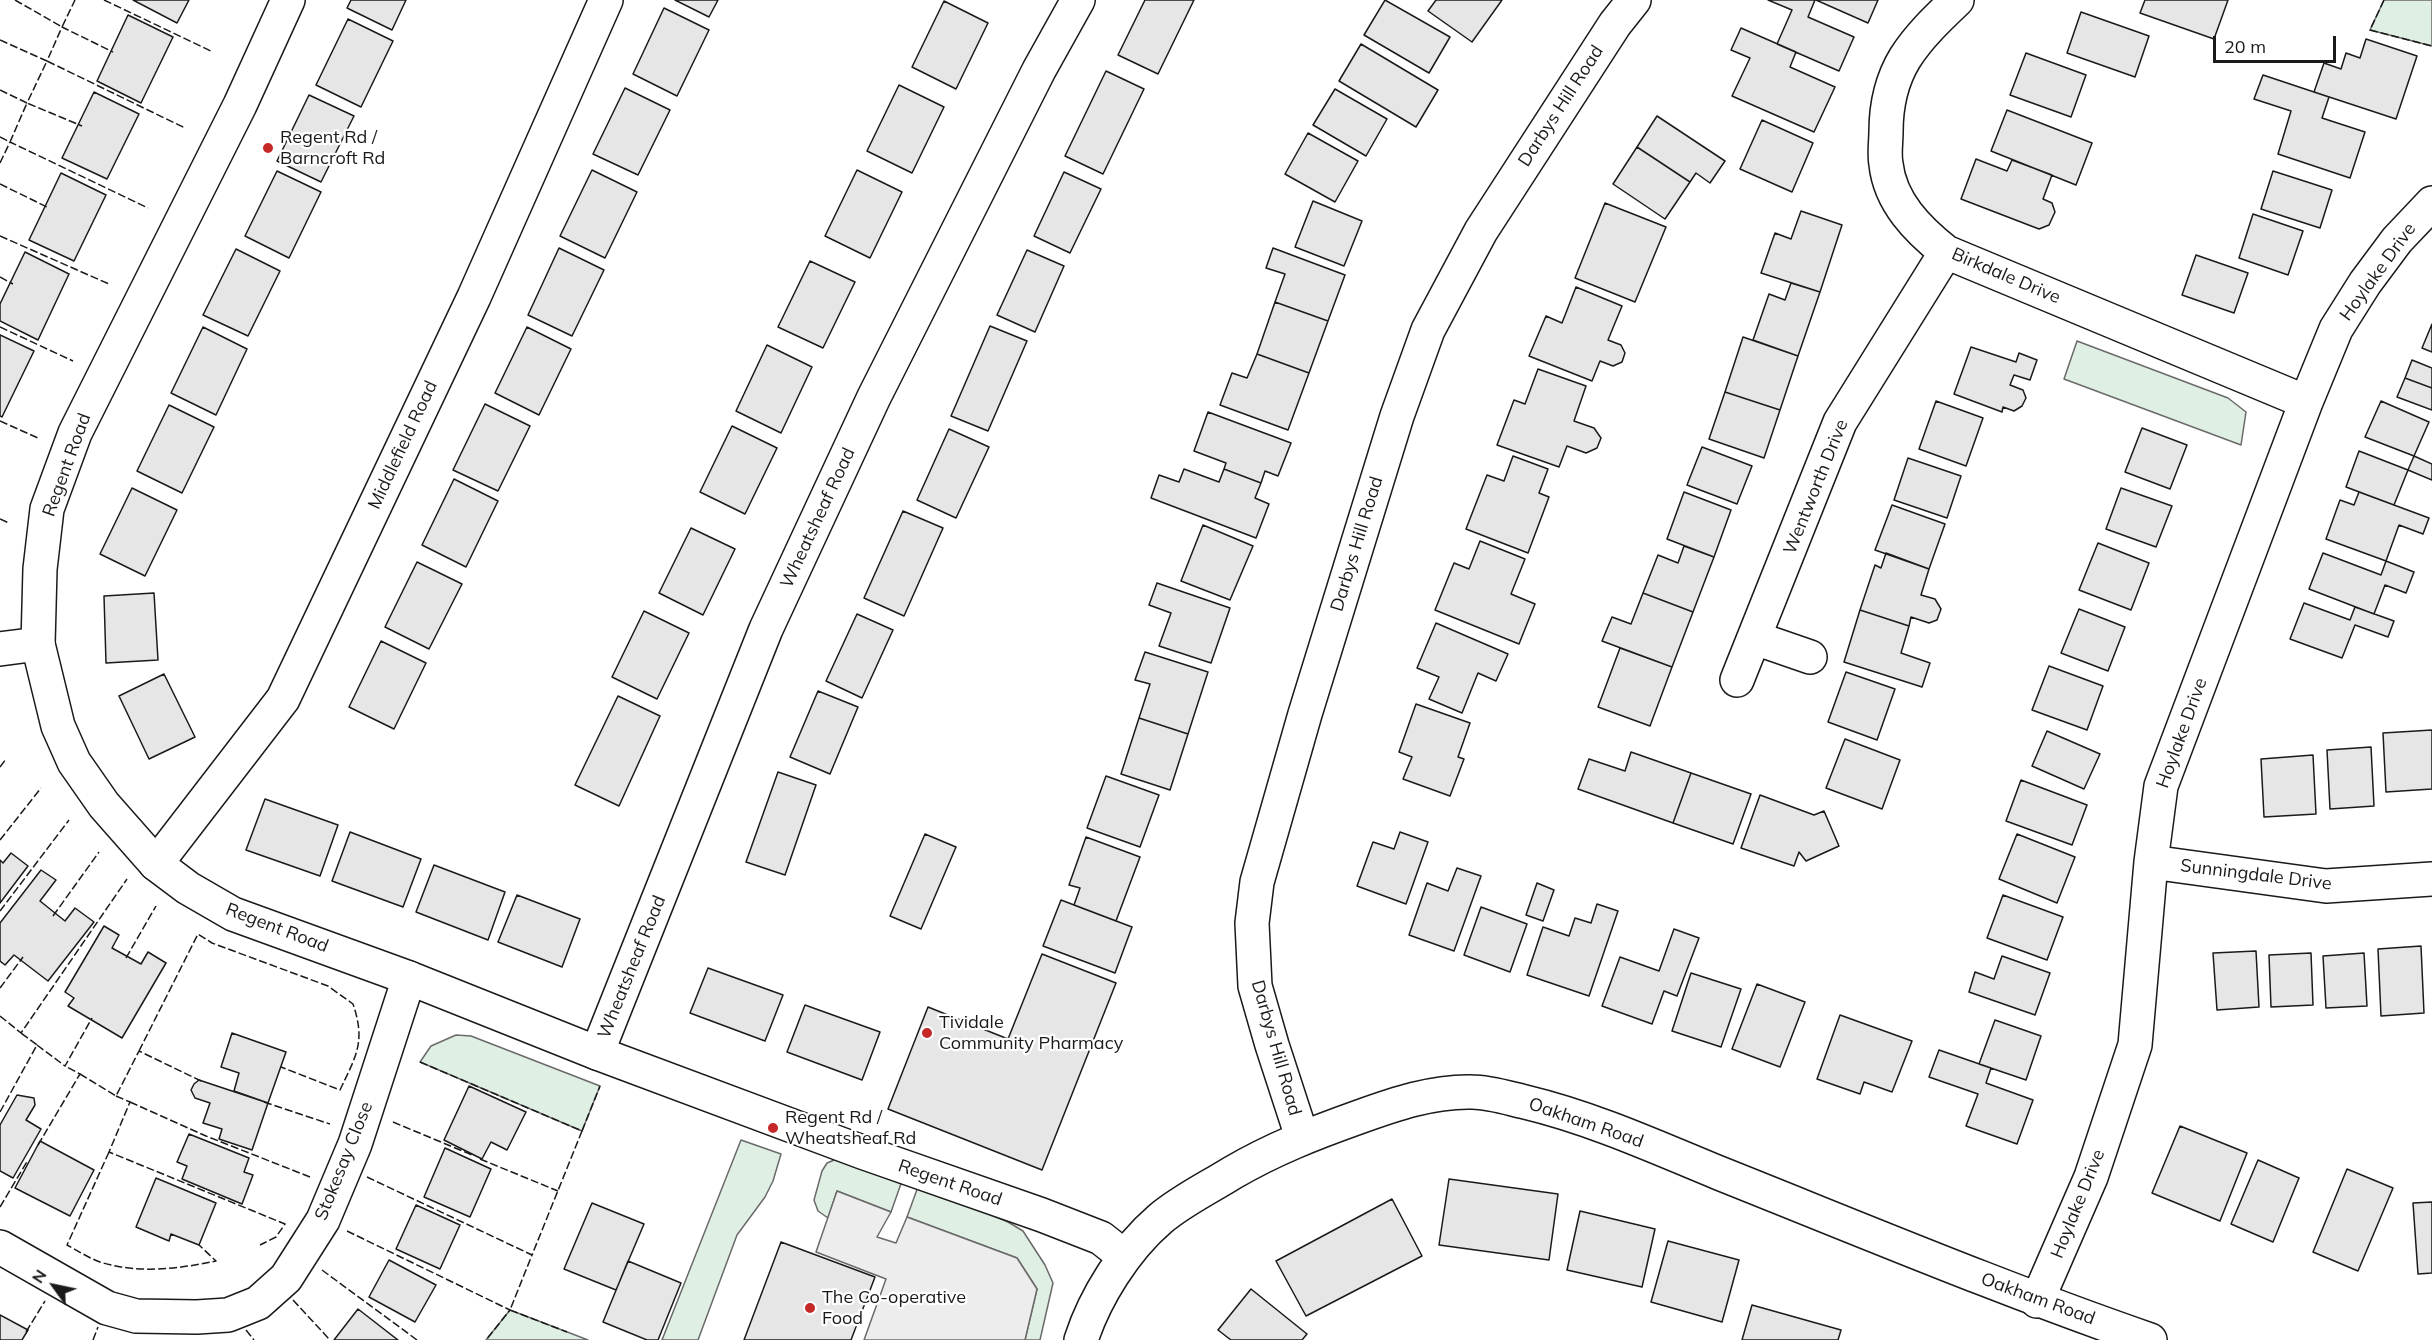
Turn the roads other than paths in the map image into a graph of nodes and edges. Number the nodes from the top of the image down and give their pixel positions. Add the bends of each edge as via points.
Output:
1 (288, 0) edge
2 (606, 0) edge
3 (1078, 0) edge
4 (1634, 0) edge
5 (1957, 0) edge
6 (2432, 203) edge
7 (1946, 252) junction
8 (2306, 402) junction
9 (1755, 638) junction
10 (38, 644) junction
11 (0, 649) edge
12 (1810, 657) dead end
13 (1737, 680) dead end
14 (2151, 862) junction
15 (156, 864) junction
16 (2432, 879) edge
17 (410, 978) junction
18 (597, 1053) junction
19 (1302, 1137) junction
20 (0, 1247) edge
21 (1125, 1257) junction
22 (2037, 1301) junction
23 (1081, 1340) edge
24 (2150, 1340) edge

1 - 10 street, Regent Road via 240,105 75,433 47,509 40,568
2 - 15 street, Middlefield Road via 474,297 283,699
3 - 18 street, Wheatsheaf Road via 874,397 766,629
4 - 19 street, Darbys Hill Road via 1481,231 1428,330 1397,416 1305,714 1257,882 1252,923 1255,986
5 - 7 street, Birkdale Drive via 1928,27 1904,59 1890,91 1886,118 1886,164 1893,192 1924,235
6 - 8 street, Hoylake Drive via 2397,240 2359,292 2336,329
7 - 8 street, Birkdale Drive
7 - 9 street, Wentworth Drive via 1840,422
8 - 14 street, Hoylake Drive via 2161,786
9 - 12 street
9 - 13 street, Wentworth Drive
10 - 11 street
10 - 15 street, Regent Road via 58,726 74,762 104,805
14 - 16 street, Sunningdale Drive via 2326,886
14 - 22 street, Hoylake Drive via 2135,1045 2091,1177
15 - 17 street, Regent Road via 233,914
17 - 18 street, Regent Road
17 - 20 street, Stokesay Close via 355,1144 323,1220 286,1278 258,1303 228,1315 136,1316 107,1308
18 - 21 street, Regent Road via 1052,1219 1101,1238
19 - 21 street, Oakham Road via 1265,1153 1160,1220
19 - 22 street, Oakham Road via 1428,1096 1471,1092 1504,1096 1584,1118
21 - 23 street, Oakham Road via 1106,1285
22 - 24 street, Oakham Road

